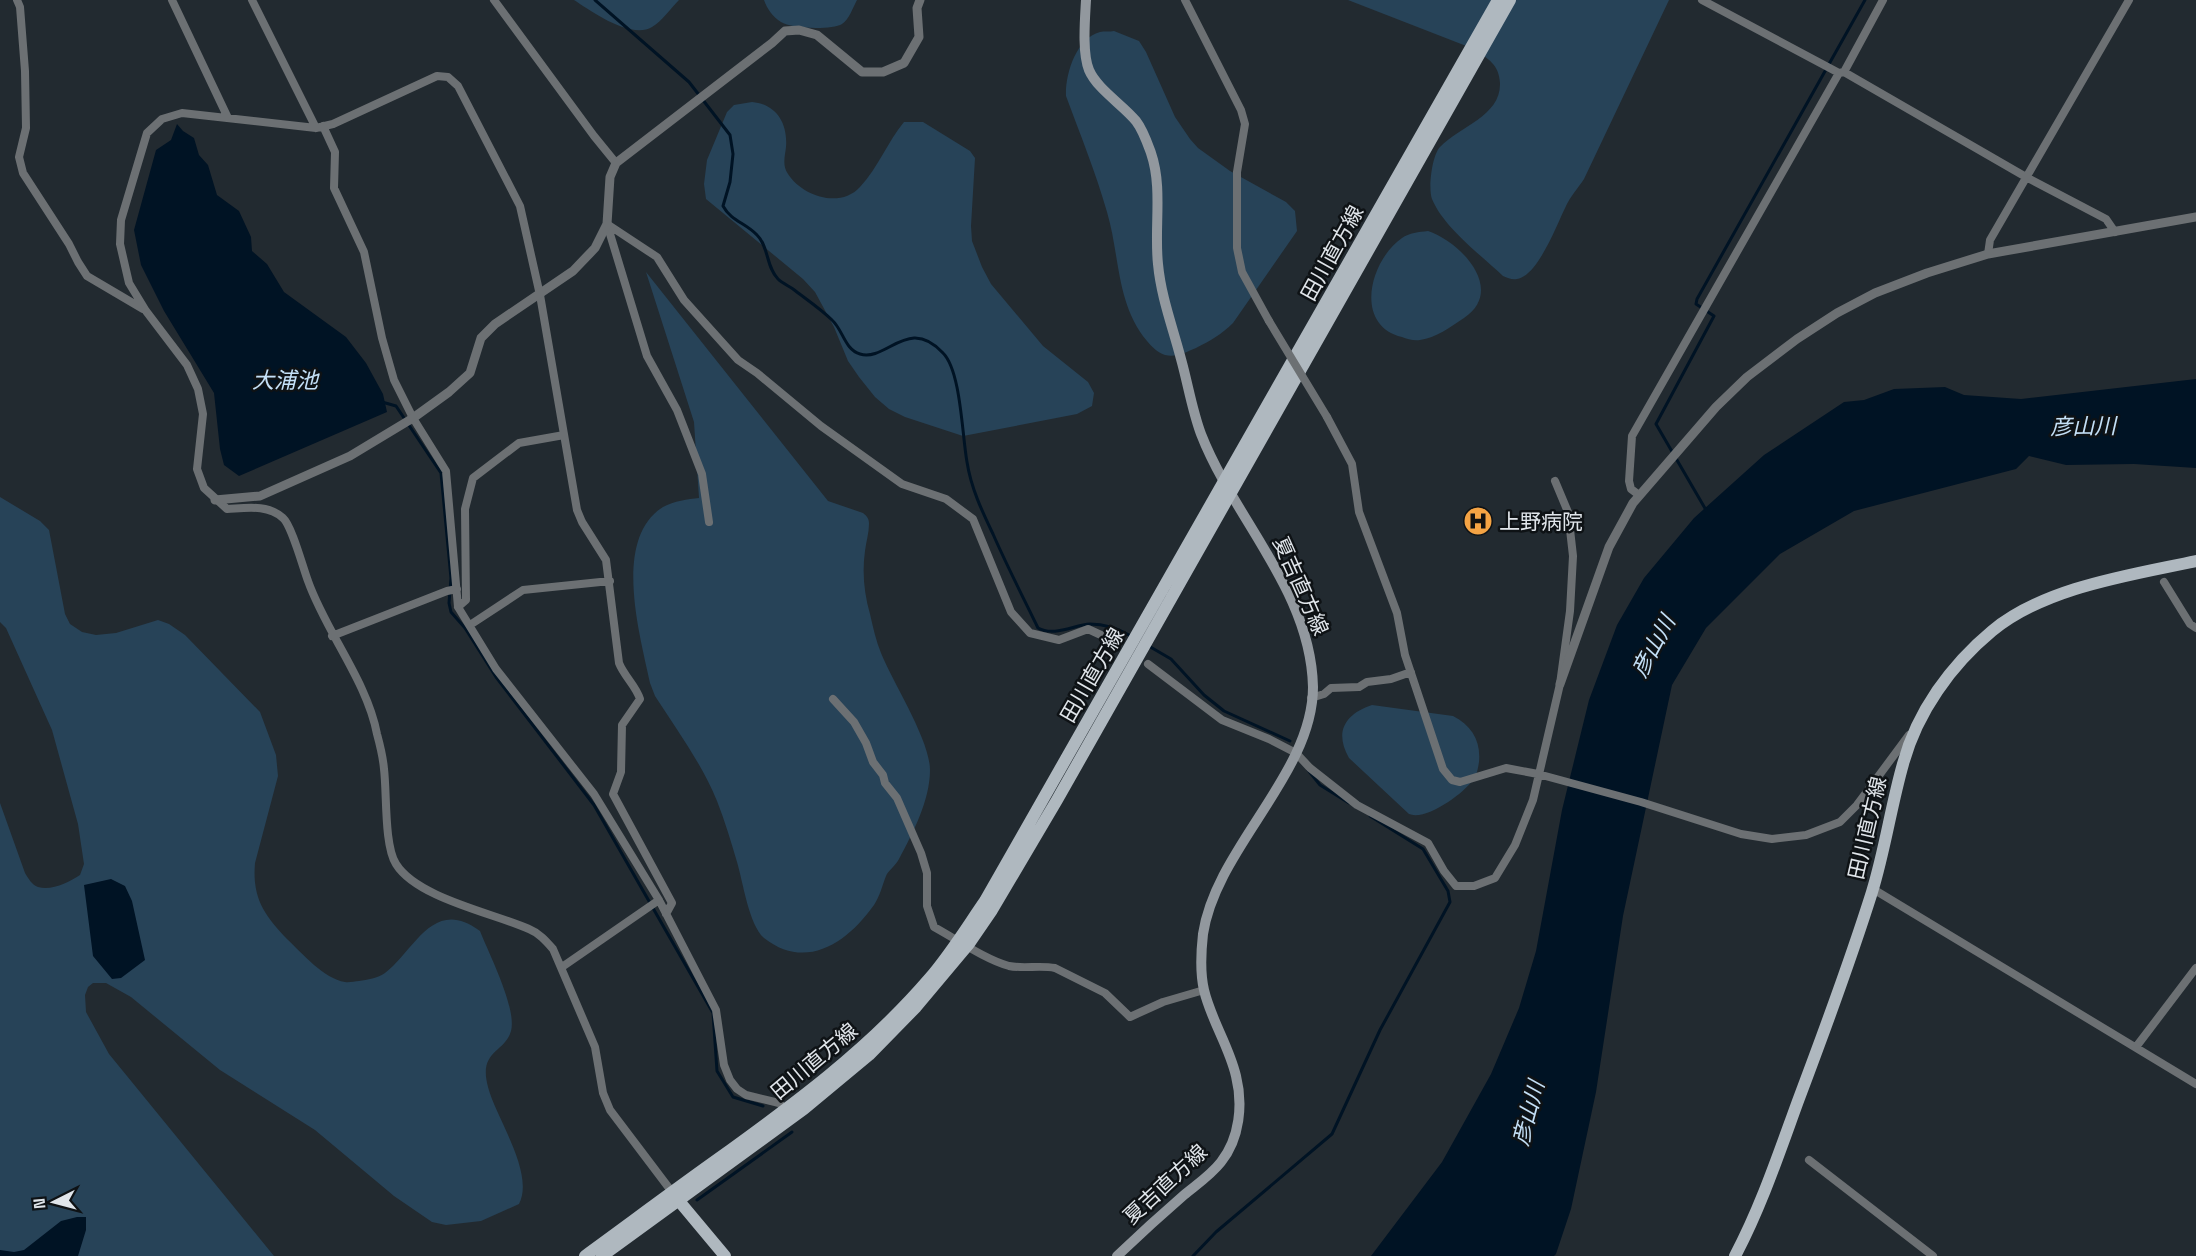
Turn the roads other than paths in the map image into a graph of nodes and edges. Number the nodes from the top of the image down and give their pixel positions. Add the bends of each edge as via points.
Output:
1 (17, 0) edge
2 (172, 0) edge
3 (252, 0) edge
4 (494, 0) edge
5 (920, 0) edge
6 (1086, 0) edge
7 (1185, 0) edge
8 (1498, 0) edge
9 (1510, 0) edge
10 (1702, 0) edge
11 (1883, 0) edge
12 (2129, 0) edge
13 (1841, 73) junction
14 (228, 118) junction
15 (320, 127) junction
16 (616, 163) junction
17 (2026, 177) junction
18 (2196, 217) edge
19 (607, 224) junction
20 (2115, 232) junction
21 (1988, 254) junction
22 (540, 295) junction
23 (147, 311) junction
24 (413, 418) junction
25 (564, 435) junction
26 (1555, 481) dead end
27 (1228, 487) junction
28 (1639, 495) junction
29 (215, 500) junction
30 (709, 522) dead end
31 (2196, 561) edge
32 (610, 580) junction
33 (2164, 582) dead end
34 (457, 589) junction
35 (458, 607) junction
36 (470, 625) junction
37 (2196, 628) edge
38 (332, 636) junction
39 (1116, 642) dead end
40 (1148, 663) dead end
41 (1411, 672) junction
42 (1560, 684) junction
43 (1311, 698) junction
44 (833, 699) dead end
45 (1917, 724) junction
46 (1296, 753) junction
47 (1538, 774) junction
48 (1873, 890) junction
49 (654, 904) junction
50 (666, 914) junction
51 (964, 943) junction
52 (562, 967) junction
53 (2196, 968) edge
54 (1204, 990) junction
55 (2136, 1047) junction
56 (2196, 1084) edge
57 (786, 1110) junction
58 (1809, 1160) dead end
59 (675, 1196) junction
60 (585, 1256) edge
61 (602, 1256) edge
62 (725, 1256) edge
63 (1117, 1256) edge
64 (1734, 1256) edge
65 (1933, 1256) edge

1 - 23 street via 25,70 26,128 19,157 23,173 87,276
2 - 14 street
3 - 15 street
4 - 16 street
5 - 16 street via 916,8 919,37 904,63 883,72 862,72 817,35 785,31
6 - 27 main road, 夏吉直方線 via 1086,56 1091,74 1138,123 1153,159 1158,264 1165,305 1201,434
7 - 41 street, bridge via 1245,124 1237,172 1237,248 1242,272 1352,464 1359,512 1397,613
8 - 27 main road, 田川直方線
9 - 27 main road, 田川直方線
10 - 13 street
11 - 13 street
12 - 17 street
13 - 17 street
13 - 28 street via 1632,436 1629,481 1631,489
14 - 15 street
14 - 23 street via 182,113 162,119 147,133 121,220 120,244 129,283
15 - 22 street via 437,76 448,77 458,86 520,206
15 - 24 street via 335,152 334,188 364,252 394,380
16 - 19 street via 610,177
17 - 20 street via 2106,219
17 - 21 street via 1990,240
18 - 20 street
19 - 22 street via 596,248
19 - 30 street via 647,356 677,410 702,474
19 - 39 street via 657,257 684,300 738,360 820,426 902,484 946,499 973,519 1011,612 1030,633 1059,640 1088,629
20 - 21 street
21 - 28 street via 1875,293 1797,339 1716,406
22 - 24 street via 495,324 481,338 470,373
22 - 25 street
23 - 29 street via 187,365 198,389 203,414 197,469 204,488
24 - 29 street via 350,456 260,496
24 - 34 street via 446,471
25 - 32 street via 577,510 606,560
25 - 35 street via 519,443 473,478 465,509 466,600
26 - 42 street via 1568,512 1573,556
27 - 43 main road, 夏吉直方線 via 1270,557 1302,626 1311,657
27 - 51 main road, 田川直方線 via 1057,800 992,910
28 - 42 street via 1609,547
29 - 38 street via 227,508 274,511 286,519
31 - 45 main road, 田川直方線 via 2095,584 2021,611 1968,654 1938,689
32 - 36 street via 523,590
32 - 50 street via 619,663 640,699 622,725 621,772 613,794 672,903
33 - 37 street
34 - 35 street
34 - 38 street
35 - 36 street
36 - 49 street via 496,669 594,794
38 - 52 street via 366,699 377,730 391,851 396,864 430,892 530,929 553,949
40 - 46 street via 1222,720
41 - 43 street via 1359,687 1331,688
41 - 47 street via 1443,769 1452,780 1460,782 1506,768
42 - 47 street
43 - 46 main road, 夏吉直方線
44 - 51 street via 854,722 873,762 897,798 927,873 927,906 934,927
45 - 47 street via 1852,811 1840,822 1806,836 1772,839 1741,834
45 - 48 main road, 田川直方線 via 1903,762
46 - 47 street via 1357,805 1428,843 1456,886 1474,886 1495,878 1515,845 1533,800
46 - 54 main road, 夏吉直方線 via 1210,904 1203,935
48 - 55 street
48 - 64 main road, 田川直方線 via 1784,1139
49 - 50 street
49 - 52 street
50 - 57 street via 716,1010 730,1080 746,1095 779,1103
51 - 54 street via 1011,967 1055,968 1105,993 1130,1017
51 - 57 main road, 田川直方線 via 846,1062
51 - 59 main road, 田川直方線 via 916,1007 852,1071 804,1109
52 - 59 street via 595,1047 603,1094 610,1110
53 - 55 street
54 - 63 main road, 夏吉直方線 via 1236,1076 1240,1112 1237,1130 1221,1163
55 - 56 street
57 - 59 main road, 田川直方線
58 - 65 street
59 - 60 main road, 田川直方線
59 - 61 main road, 田川直方線
59 - 62 main road

